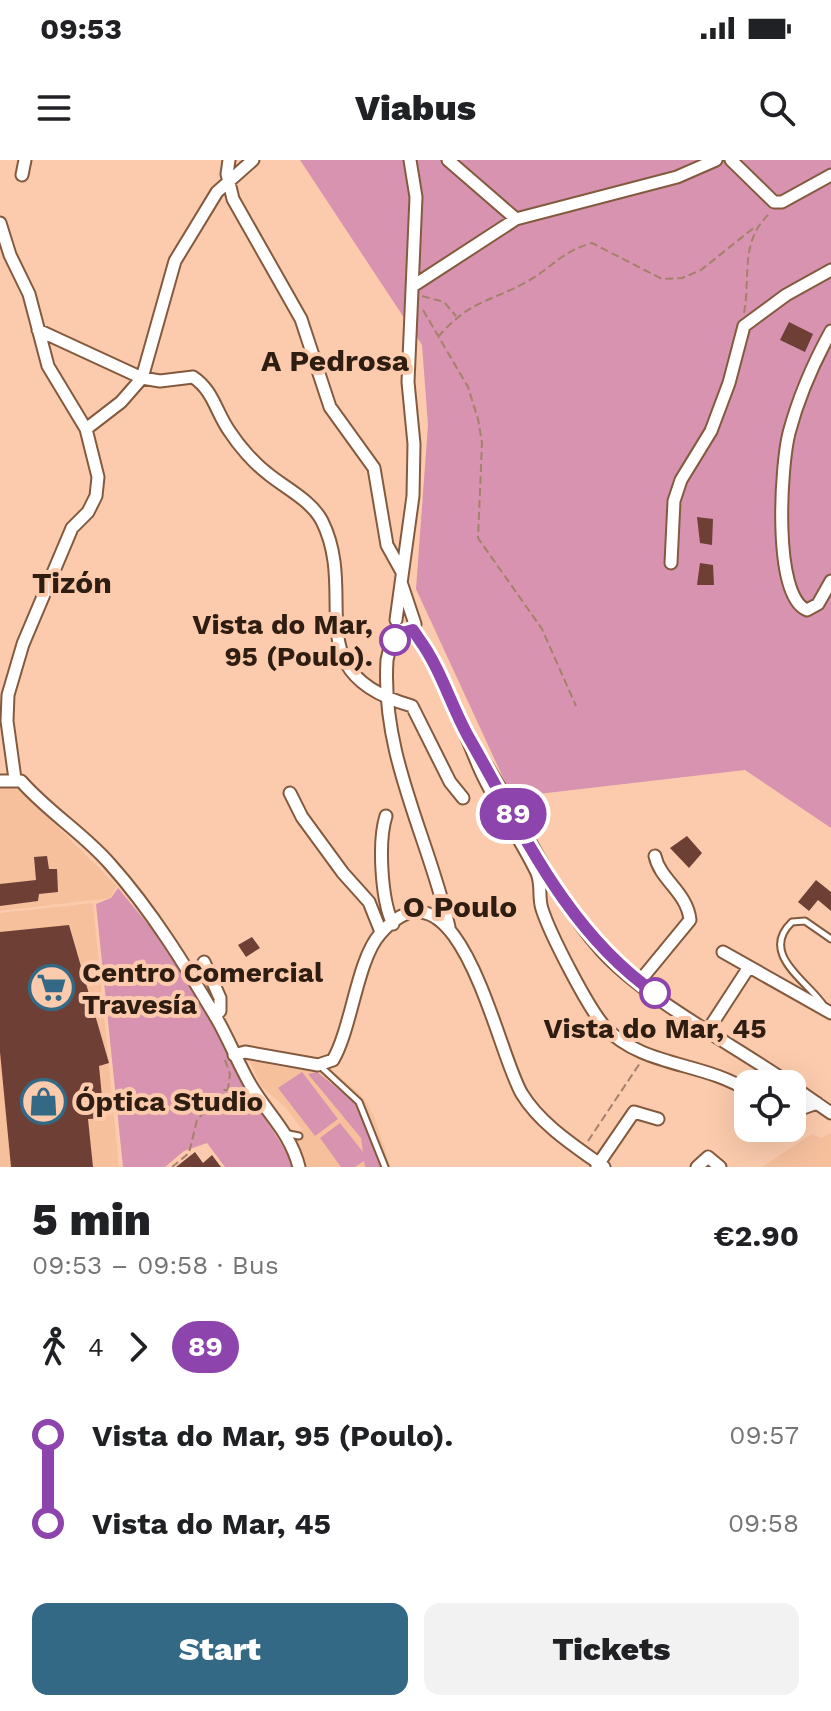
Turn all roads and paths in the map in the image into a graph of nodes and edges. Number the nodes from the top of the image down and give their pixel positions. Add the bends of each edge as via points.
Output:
1 (25, 160) edge
2 (229, 160) edge
3 (253, 160) edge
4 (410, 160) edge
5 (448, 160) edge
6 (716, 160) edge
7 (731, 160) edge
8 (22, 175) dead end
9 (831, 175) edge
10 (229, 180) junction
11 (782, 202) junction
12 (516, 219) junction
13 (756, 226) junction
14 (2, 230) edge
15 (831, 270) edge
16 (413, 291) junction
17 (457, 317) junction
18 (744, 326) junction
19 (38, 330) junction
20 (831, 331) edge
21 (438, 337) junction
22 (142, 378) junction
23 (86, 429) junction
24 (671, 563) dead end
25 (401, 576) junction
26 (831, 581) edge
27 (409, 627) junction
28 (387, 699) junction
29 (576, 706) dead end
30 (468, 737) junction
31 (15, 779) junction
32 (0, 781) edge
33 (290, 793) dead end
34 (463, 798) dead end
35 (386, 816) dead end
36 (655, 856) dead end
37 (550, 880) junction
38 (539, 896) junction
39 (393, 924) junction
40 (449, 928) junction
41 (381, 932) junction
42 (831, 939) edge
43 (723, 952) dead end
44 (204, 962) dead end
45 (749, 967) junction
46 (639, 982) junction
47 (828, 1012) edge
48 (215, 1016) junction
49 (708, 1030) junction
50 (646, 1052) junction
51 (234, 1055) junction
52 (318, 1065) junction
53 (768, 1070) edge
54 (734, 1083) edge
55 (806, 1095) edge
56 (250, 1103) dead end
57 (817, 1103) junction
58 (806, 1107) edge
59 (831, 1113) edge
60 (658, 1119) dead end
61 (585, 1145) dead end
62 (600, 1166) edge
63 (172, 1167) edge
64 (299, 1167) edge
65 (385, 1167) edge
66 (697, 1167) edge
67 (720, 1167) edge

1 - 8 street
2 - 10 street
3 - 10 street
4 - 16 street via 416,197
5 - 12 street
6 - 12 street via 677,177
7 - 11 street via 767,196
9 - 11 street
10 - 22 street via 175,261
10 - 25 street via 238,207 310,339 330,407 374,468 387,545
11 - 13 path
12 - 16 street
13 - 17 path via 701,270 682,278 662,279 592,243 568,250 530,280 478,301
13 - 18 path
14 - 19 street
15 - 18 street
16 - 17 path via 444,302
16 - 21 path
16 - 25 street via 408,382 413,496
17 - 21 path
18 - 24 street via 711,431 674,501
19 - 22 street
19 - 23 street via 48,366
20 - 26 street via 789,434 782,545 802,608 818,604
21 - 29 path via 468,387 478,419 478,538 542,629
22 - 23 street
22 - 28 street via 193,377 202,383 229,432 321,520 332,549 340,656
23 - 31 street via 98,477 96,496 72,528 8,695
25 - 27 street
25 - 27 street via 396,626
27 - 28 street via 388,653
27 - 30 street via 429,655
28 - 34 street via 412,706
28 - 40 street via 402,782
30 - 37 street
30 - 38 street via 537,874
31 - 32 street
31 - 48 street via 112,865 170,941
33 - 41 street via 343,873 369,902
35 - 39 street via 380,846
36 - 46 street via 682,893 690,920
37 - 38 street
37 - 46 street via 599,948
38 - 50 street via 544,916 598,1018 615,1035
39 - 40 street via 416,911 431,914
39 - 41 street
40 - 62 street via 482,986 525,1098
41 - 52 street via 337,1053
42 - 47 lane via 805,921 792,922 781,938 780,952
43 - 45 street
44 - 48 street via 220,998
45 - 47 street
45 - 49 street
46 - 49 street
48 - 51 street
49 - 53 street
50 - 54 street
50 - 61 path
51 - 52 street via 245,1052
51 - 64 street via 260,1101 294,1135
52 - 65 lane via 359,1102
55 - 57 street
56 - 63 path via 236,1090 224,1090 197,1120 189,1153
57 - 58 street
57 - 59 street
60 - 62 street via 634,1112
66 - 67 street via 708,1157

